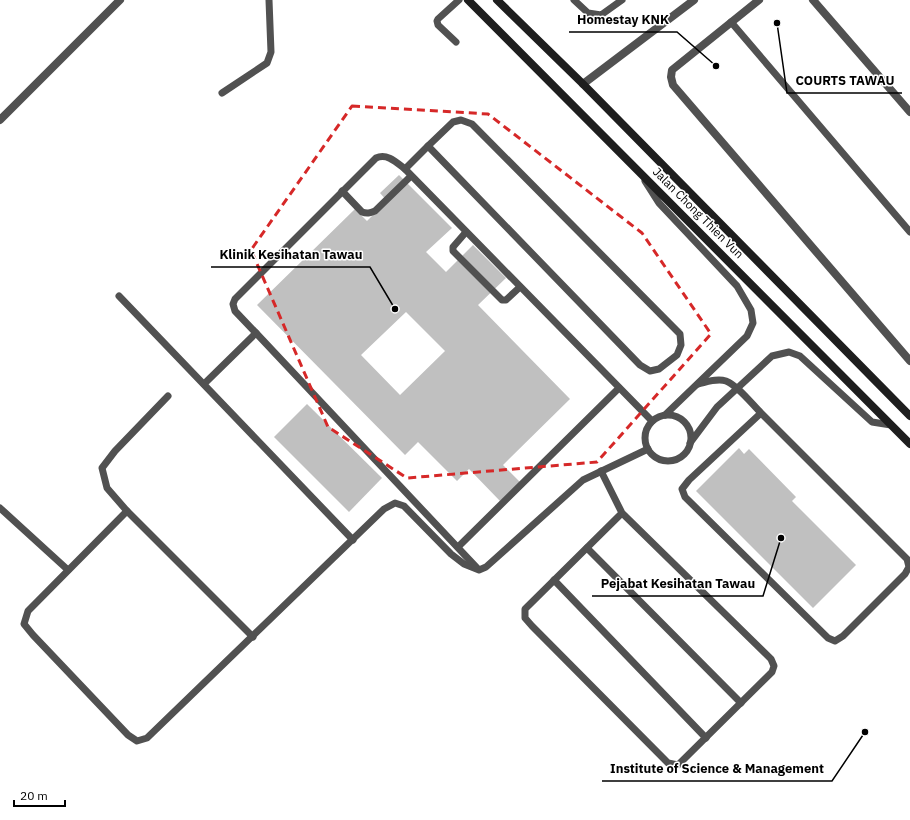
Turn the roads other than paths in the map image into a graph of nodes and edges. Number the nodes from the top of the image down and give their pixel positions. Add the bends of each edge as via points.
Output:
1 (120, 0) edge
2 (269, 0) edge
3 (459, 0) edge
4 (468, 0) edge
5 (497, 0) edge
6 (574, 0) edge
7 (622, 0) edge
8 (694, 0) edge
9 (759, 0) edge
10 (813, 0) edge
11 (731, 22) junction
12 (456, 42) dead end
13 (583, 84) junction
14 (222, 93) dead end
15 (910, 112) edge
16 (0, 120) edge
17 (428, 146) junction
18 (405, 169) junction
19 (640, 172) junction
20 (411, 176) junction
21 (342, 192) junction
22 (466, 232) junction
23 (910, 232) edge
24 (520, 287) junction
25 (119, 296) dead end
26 (256, 334) junction
27 (910, 361) edge
28 (204, 384) junction
29 (698, 384) junction
30 (619, 388) junction
31 (736, 389) junction
32 (168, 396) dead end
33 (760, 412) junction
34 (665, 415) junction
35 (910, 416) edge
36 (652, 421) junction
37 (891, 425) junction
38 (690, 443) junction
39 (910, 444) edge
40 (648, 449) junction
41 (601, 471) junction
42 (0, 508) edge
43 (127, 511) junction
44 (622, 513) junction
45 (353, 540) junction
46 (458, 547) junction
47 (587, 548) junction
48 (68, 570) junction
49 (479, 570) junction
50 (554, 580) junction
51 (252, 637) junction
52 (741, 703) junction
53 (706, 738) junction

1 - 16 street
2 - 14 lane via 271,52 267,63
3 - 12 lane via 437,21
4 - 19 main road, Jalan Chong Thien Vun
5 - 13 main road, Jalan Chong Thien Vun
6 - 7 lane via 588,13 601,15
8 - 13 street
9 - 11 street
10 - 15 street
11 - 23 lane
11 - 27 street via 672,70 670,77 673,85
13 - 35 main road, Jalan Chong Thien Vun
17 - 17 lane via 453,122 461,120 472,124 680,334 681,345 677,355 659,369 650,371 640,365
17 - 18 lane
18 - 20 lane
18 - 21 lane via 391,159 381,156
19 - 29 lane via 659,203 737,286 751,310 753,324 748,336
19 - 37 main road, Jalan Chong Thien Vun
20 - 21 lane via 375,210 366,214
20 - 22 lane
21 - 26 lane via 235,299 235,311
22 - 24 lane
22 - 24 lane via 453,247 453,251 502,300 506,300
24 - 30 lane
25 - 28 lane
26 - 28 lane
26 - 46 lane
28 - 45 lane
29 - 31 lane via 718,380 727,382
29 - 34 lane
30 - 36 lane
30 - 46 lane
31 - 33 lane
31 - 37 lane via 772,356 789,352 800,356 872,422
31 - 38 lane via 717,407
32 - 43 lane via 115,450 102,468 107,488
33 - 33 lane via 907,559 909,567 905,574 835,641 828,638 690,503 682,489
34 - 36 lane
34 - 38 lane via 679,418 684,423 689,429
36 - 40 lane via 645,434
37 - 39 main road, Jalan Chong Thien Vun
38 - 40 lane via 687,451 675,460 659,459
40 - 41 lane
41 - 44 lane
41 - 49 lane via 584,480 486,567
42 - 48 lane
43 - 48 lane
43 - 51 lane
44 - 47 lane
44 - 52 lane via 771,659 774,666 772,672
45 - 49 lane via 384,510 395,504 404,506 451,554 464,564
45 - 51 lane
46 - 49 lane
47 - 50 lane
47 - 52 lane
48 - 51 lane via 28,611 24,624 128,735 137,741 148,738
50 - 53 lane
50 - 53 lane via 525,609 525,618 532,626 668,763 678,765
52 - 53 lane

